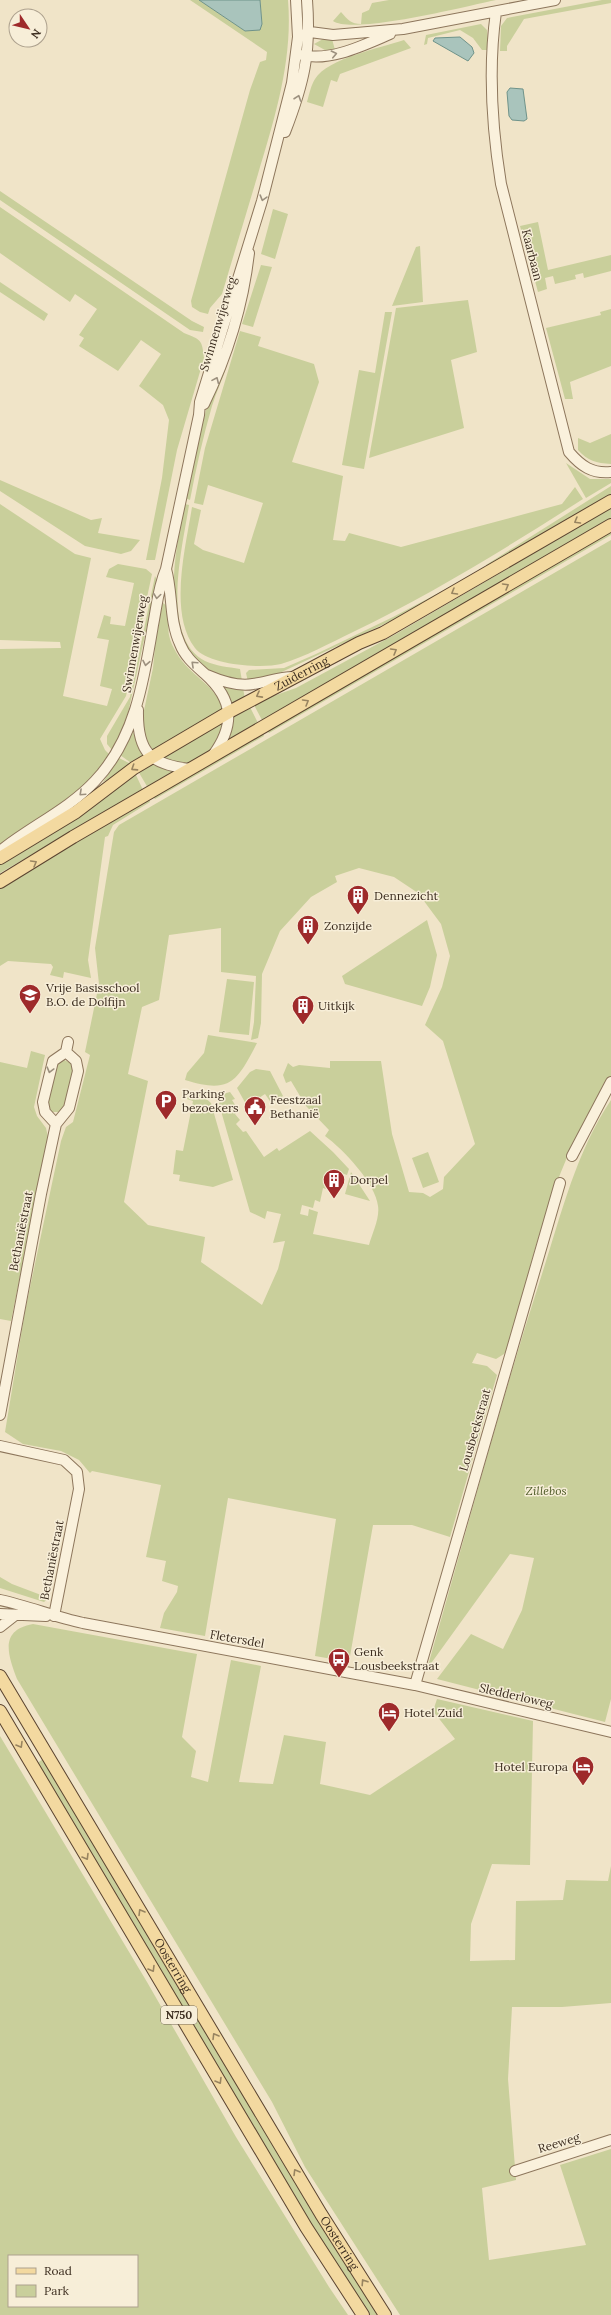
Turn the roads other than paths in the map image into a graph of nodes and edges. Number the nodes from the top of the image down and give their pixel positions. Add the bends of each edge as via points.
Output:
1 (296, 0) edge
2 (307, 0) edge
3 (555, 0) edge
4 (496, 12) junction
5 (403, 29) junction
6 (310, 32) junction
7 (298, 37) junction
8 (296, 53) junction
9 (308, 56) junction
10 (274, 160) junction
11 (611, 472) edge
12 (611, 501) edge
13 (611, 525) edge
14 (166, 569) junction
15 (206, 675) junction
16 (293, 677) junction
17 (138, 702) junction
18 (229, 712) junction
19 (212, 756) junction
20 (152, 757) junction
21 (192, 769) junction
22 (0, 851) edge
23 (0, 858) edge
24 (0, 882) edge
25 (611, 1082) edge
26 (56, 1124) junction
27 (572, 1156) dead end
28 (560, 1183) dead end
29 (0, 1415) edge
30 (0, 1446) edge
31 (0, 1600) edge
32 (0, 1614) edge
33 (14, 1616) junction
34 (54, 1616) junction
35 (0, 1627) edge
36 (0, 1676) edge
37 (414, 1685) junction
38 (0, 1712) edge
39 (611, 1732) edge
40 (611, 2140) edge
41 (515, 2171) dead end
42 (363, 2315) edge
43 (385, 2315) edge

1 - 7 street, Swinnenwijerweg
2 - 6 street, Swinnenwijerweg
3 - 4 street
4 - 5 street
4 - 11 street, Kaarbaan via 492,86 494,139 501,184 569,452 578,463 591,471
5 - 6 street via 333,35
9 -> 5 street via 338,53
6 - 7 street
6 - 9 street, Swinnenwijerweg
7 - 8 street, Swinnenwijerweg
8 - 9 street
8 - 10 street, Swinnenwijerweg via 292,83
10 -> 9 street, Swinnenwijerweg via 302,86
10 -> 14 street, Swinnenwijerweg via 251,238 245,284 225,355 199,415
12 -> 16 main road, Zuiderring via 383,633
19 -> 13 main road
15 -> 14 street, Swinnenwijerweg via 187,657 180,645 174,629 170,583
14 -> 17 street, Swinnenwijerweg via 159,586
15 - 16 street, Swinnenwijerweg via 225,682 251,685 282,677
15 - 18 street, Swinnenwijerweg via 221,693
16 -> 18 main road, Zuiderring
17 - 20 street, Swinnenwijerweg via 137,730
17 -> 22 street, Swinnenwijerweg via 125,738 94,782 76,798
18 - 19 street, Swinnenwijerweg via 225,739
18 - 20 main road, Zuiderring
19 - 21 main road
20 - 21 street via 169,766
20 -> 23 main road, Zuiderring via 116,780 103,793 76,812
24 -> 21 main road
25 - 27 street
26 -> 26 street, Bethaniëstraat via 69,1108 78,1071 76,1061 67,1047 53,1061 43,1102 44,1112
26 - 29 street, Bethaniëstraat
28 - 37 street, Lousbeekstraat
30 - 34 street, Bethaniëstraat via 64,1460 77,1472 79,1489
31 - 34 street, Fletersdel via 24,1605
32 - 33 street, Fletersdel
33 - 34 street, Fletersdel
33 - 35 street
34 - 37 street, Fletersdel
43 -> 36 main road, Oosterring / N750 via 321,2214
37 - 39 street, Sledderloweg
38 -> 42 main road, Oosterring / N750 via 310,2233
40 - 41 street, Reeweg

